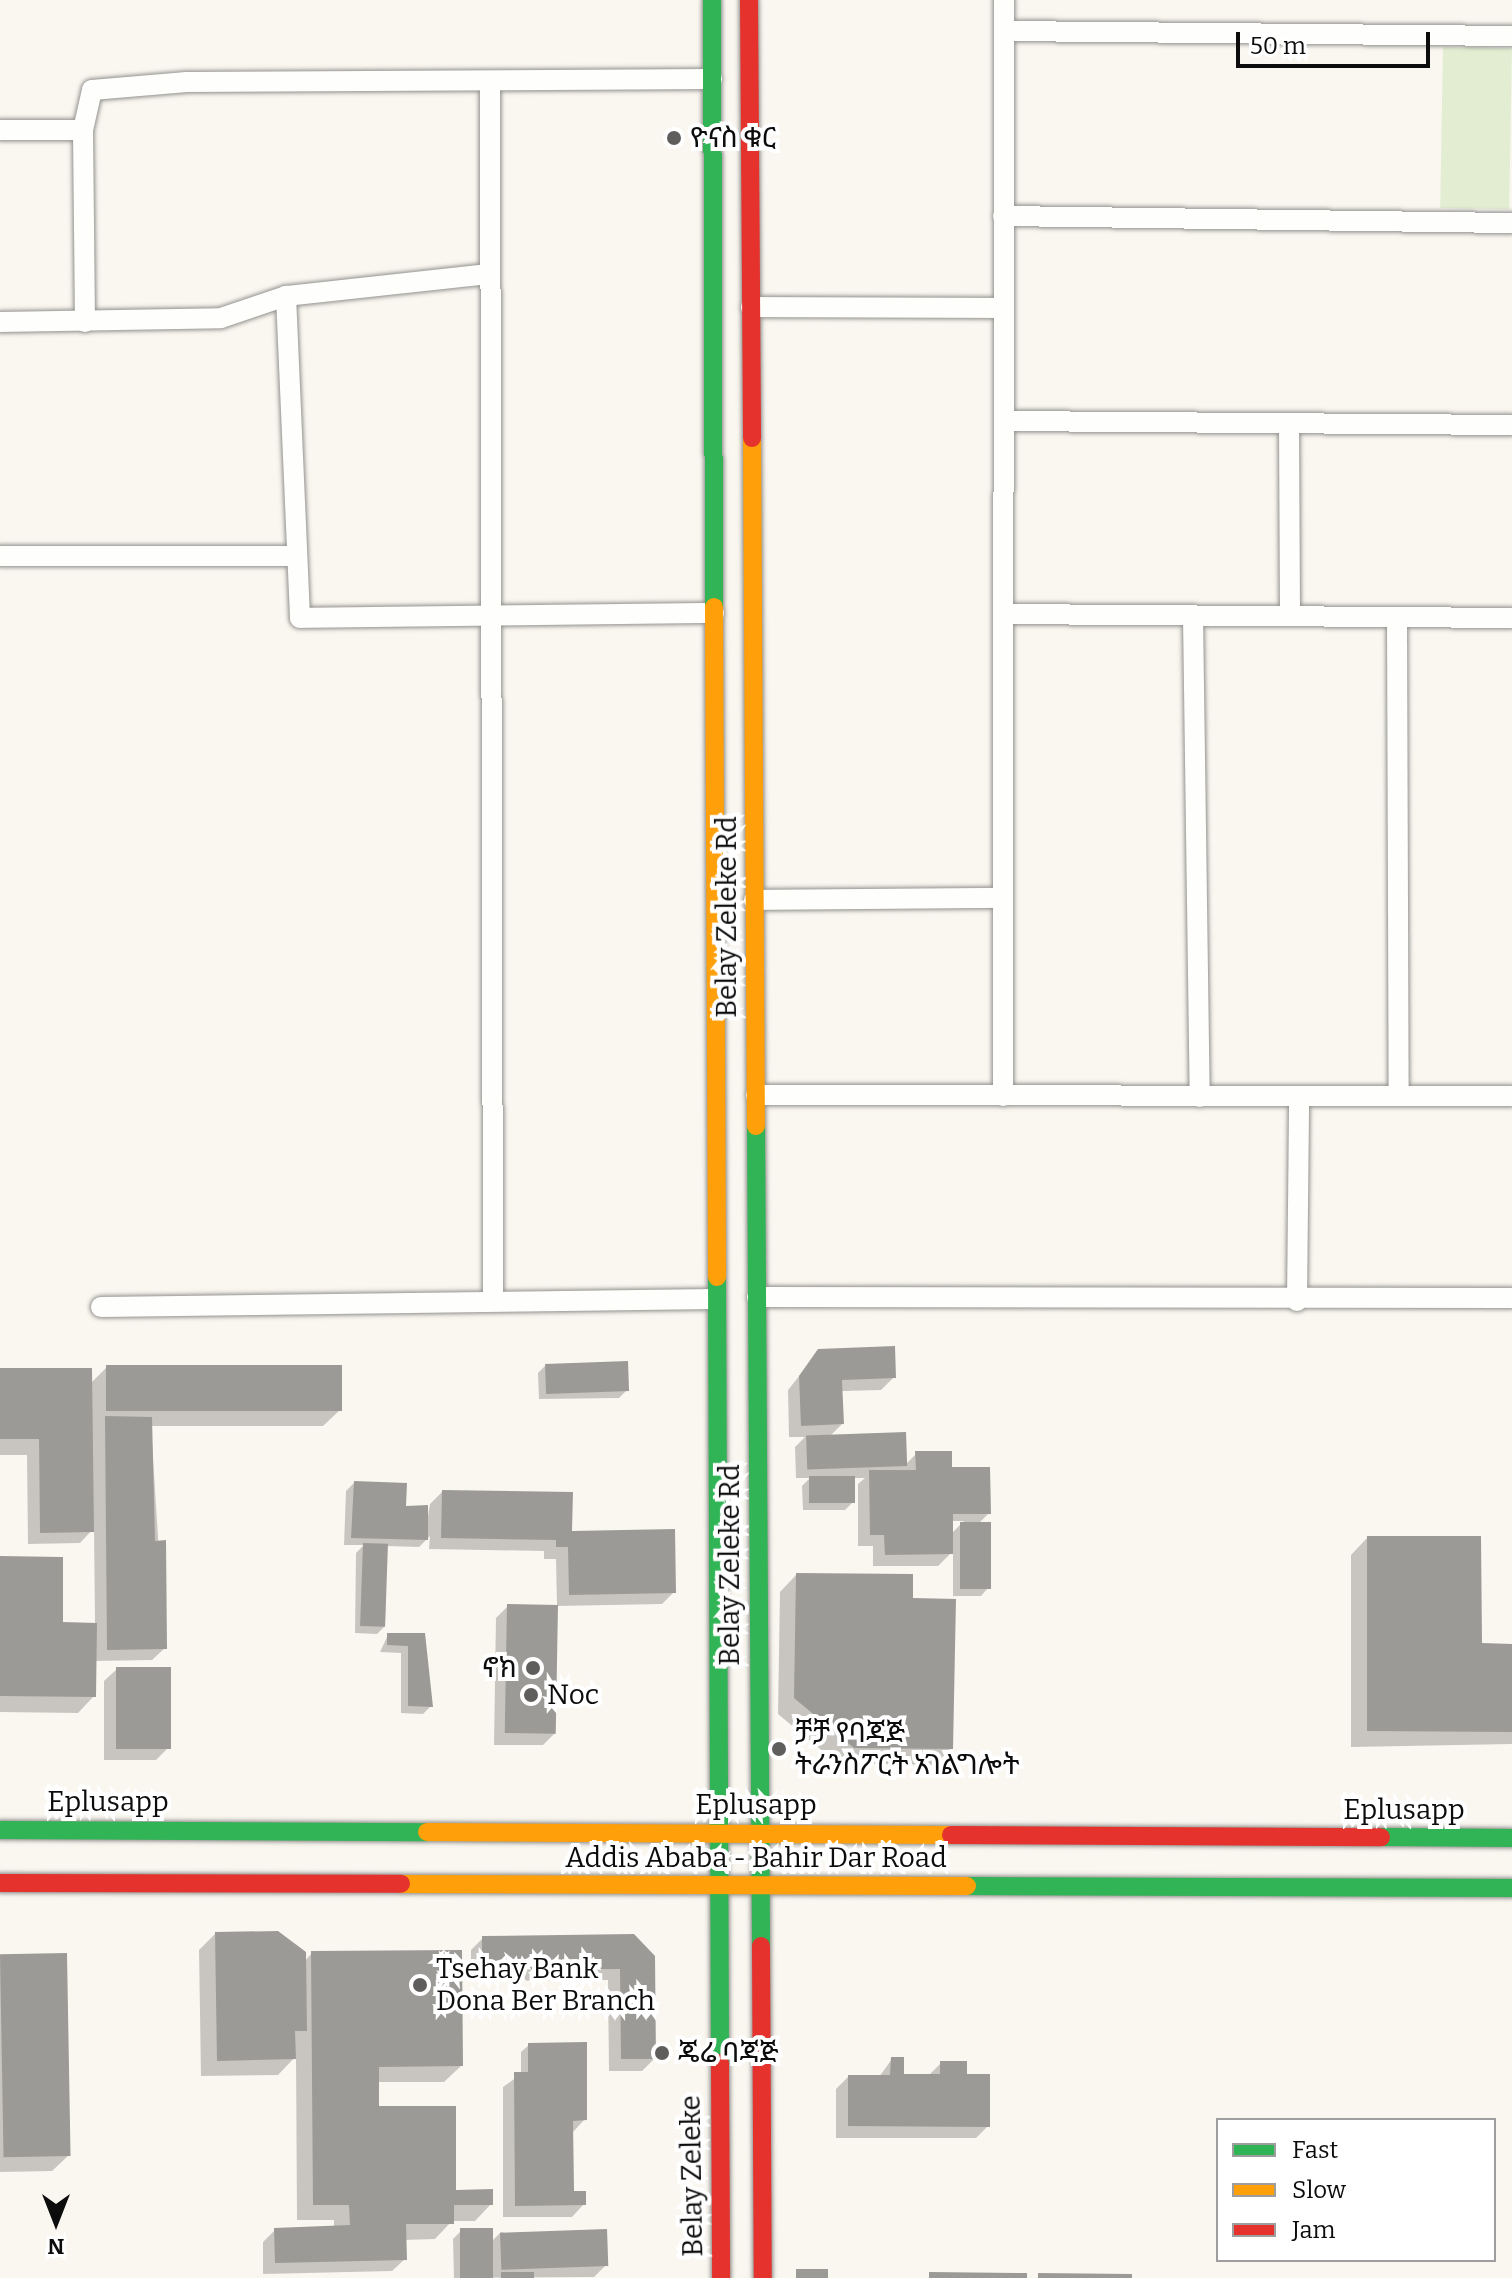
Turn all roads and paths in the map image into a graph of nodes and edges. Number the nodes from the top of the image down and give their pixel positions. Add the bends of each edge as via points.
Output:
1 (712, 0) edge
2 (749, 0) edge
3 (1004, 0) edge
4 (1004, 31) junction
5 (1512, 36) edge
6 (712, 79) junction
7 (490, 81) junction
8 (0, 130) edge
9 (83, 130) junction
10 (1003, 216) junction
11 (1512, 223) edge
12 (488, 274) junction
13 (286, 296) junction
14 (713, 307) junction
15 (751, 307) junction
16 (1002, 308) junction
17 (0, 322) edge
18 (85, 322) junction
19 (1004, 421) junction
20 (1289, 423) junction
21 (1512, 425) edge
22 (0, 556) edge
23 (296, 556) junction
24 (714, 613) junction
25 (1004, 614) junction
26 (1193, 615) junction
27 (1290, 615) junction
28 (1397, 617) junction
29 (493, 618) junction
30 (1512, 618) edge
31 (1002, 898) junction
32 (754, 900) junction
33 (714, 901) junction
34 (756, 1095) junction
35 (1003, 1096) junction
36 (1399, 1096) junction
37 (1512, 1096) edge
38 (1200, 1097) junction
39 (1299, 1097) junction
40 (757, 1297) junction
41 (1512, 1298) edge
42 (715, 1299) junction
43 (493, 1300) junction
44 (1297, 1301) junction
45 (101, 1307) dead end
46 (0, 1830) edge
47 (716, 1833) junction
48 (760, 1834) junction
49 (1512, 1838) edge
50 (0, 1883) edge
51 (717, 1886) junction
52 (761, 1886) junction
53 (1512, 1888) edge
54 (721, 2278) edge
55 (763, 2278) edge

1 - 6 main road, Belay Zeleke Rd
2 - 15 main road, Belay Zeleke Rd
3 - 4 street
4 - 5 street
4 - 10 street
6 - 7 street
6 - 14 main road, Belay Zeleke Rd
7 - 9 street via 118,85 92,90
7 - 12 street
8 - 9 street
9 - 18 street
10 - 11 street
10 - 16 street
12 - 13 street
12 - 29 street
13 - 18 street via 221,318
13 - 23 street
14 - 15 main road
14 - 24 main road, Belay Zeleke Rd
15 - 16 street
15 - 32 main road, Belay Zeleke Rd
16 - 19 street
17 - 18 street
19 - 20 street
19 - 25 street
20 - 21 street
20 - 27 street
22 - 23 street
23 - 29 street via 300,618
24 - 29 street
24 - 33 main road, Belay Zeleke Rd
25 - 26 street
25 - 31 street
26 - 27 street
26 - 38 street
27 - 28 street
28 - 30 street
28 - 36 street
29 - 43 street
31 - 32 street
31 - 35 street
32 - 33 main road
32 - 34 main road, Belay Zeleke Rd
33 - 42 main road, Belay Zeleke Rd
34 - 35 street
34 - 40 main road, Belay Zeleke Rd
35 - 38 street
36 - 37 street
36 - 39 street
38 - 39 street
39 - 44 street
40 - 42 main road
40 - 44 street
40 - 48 main road, Belay Zeleke Rd
41 - 44 street
42 - 43 street
42 - 47 main road, Belay Zeleke Rd
43 - 45 street
46 - 47 main road, Eplusapp
47 - 48 main road, Eplusapp
47 - 51 main road, Belay Zeleke
48 - 49 main road, Eplusapp
48 - 52 main road
50 - 51 main road, Addis Ababa - Bahir Dar Road
51 - 52 main road, Addis Ababa - Bahir Dar Road
51 - 54 main road, Belay Zeleke
52 - 53 main road, Addis Ababa - Bahir Dar Road
52 - 55 main road

